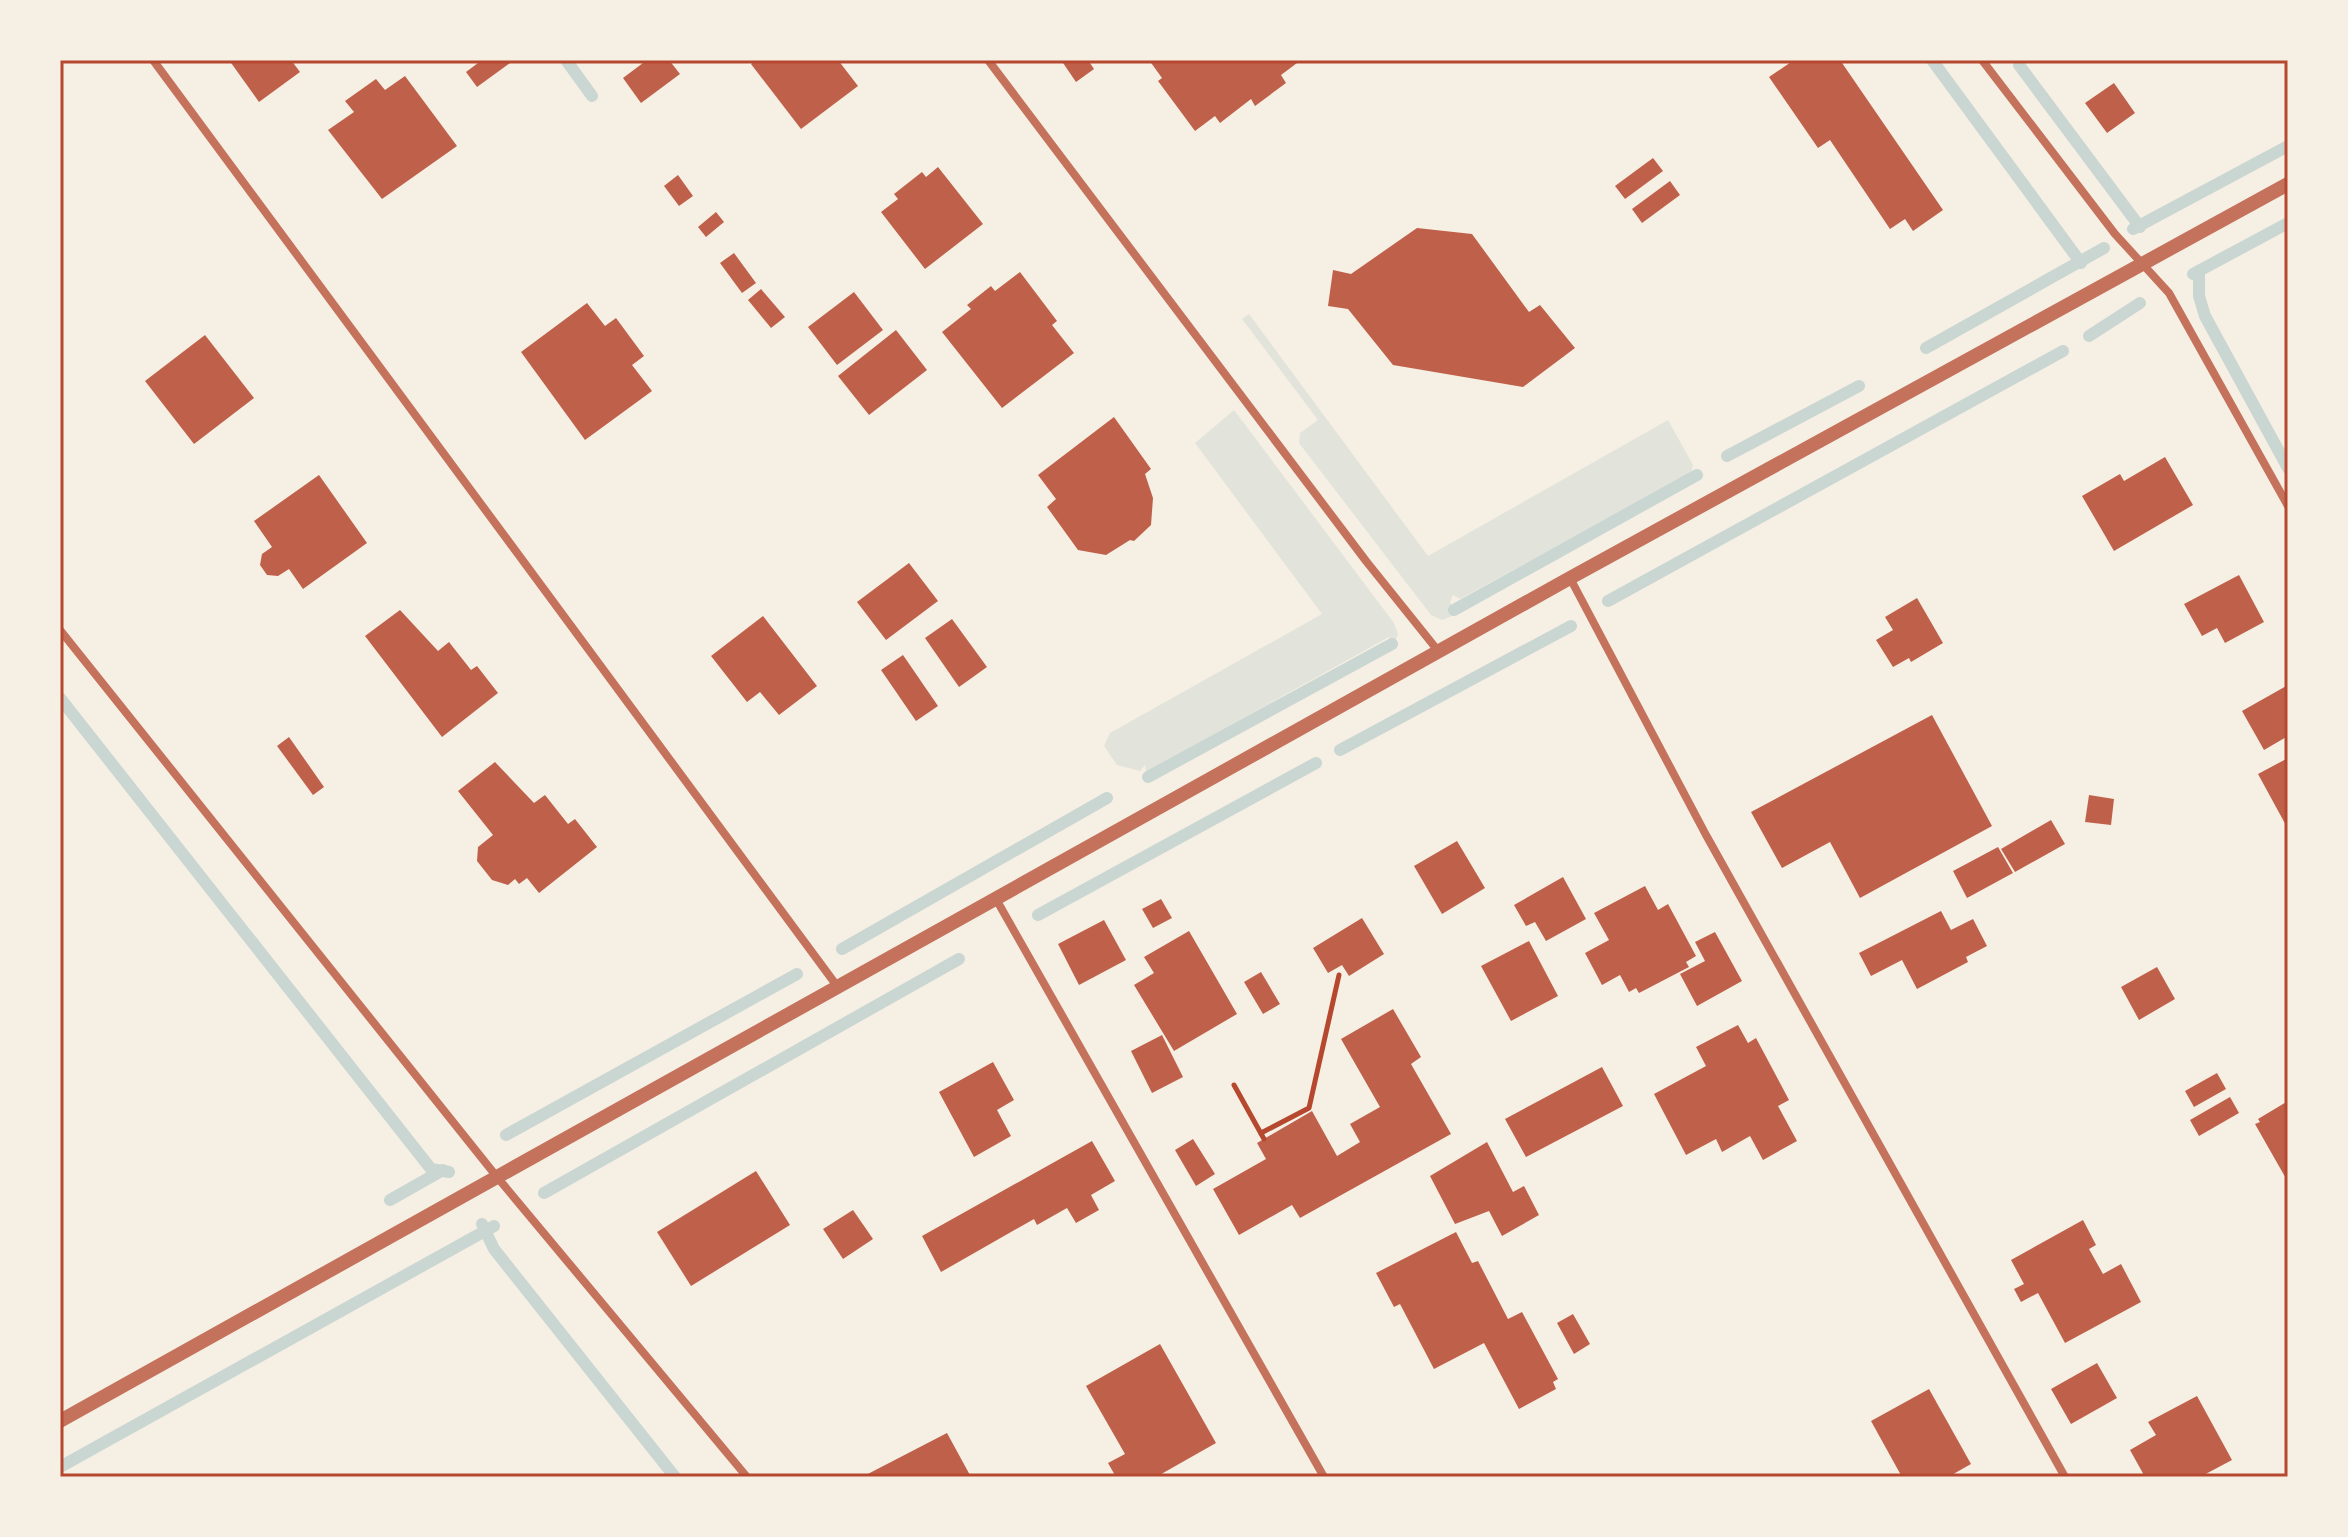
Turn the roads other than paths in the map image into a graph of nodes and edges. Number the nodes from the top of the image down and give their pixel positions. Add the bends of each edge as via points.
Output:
1 (153, 60) edge
2 (988, 60) edge
3 (1982, 60) edge
4 (2288, 184) edge
5 (2142, 263) junction
6 (2288, 506) edge
7 (1570, 578) junction
8 (60, 630) edge
9 (1439, 652) junction
10 (996, 899) junction
11 (837, 986) junction
12 (497, 1177) junction
13 (60, 1421) edge
14 (747, 1477) edge
15 (1324, 1477) edge
16 (2065, 1477) edge

1 - 11 street
2 - 9 street
3 - 5 street
4 - 5 street
5 - 6 street via 2169,293
5 - 7 street
7 - 9 street
7 - 16 street via 1706,835
8 - 12 street
9 - 10 street
10 - 11 street
10 - 15 street
11 - 12 street
12 - 13 street
12 - 14 street

